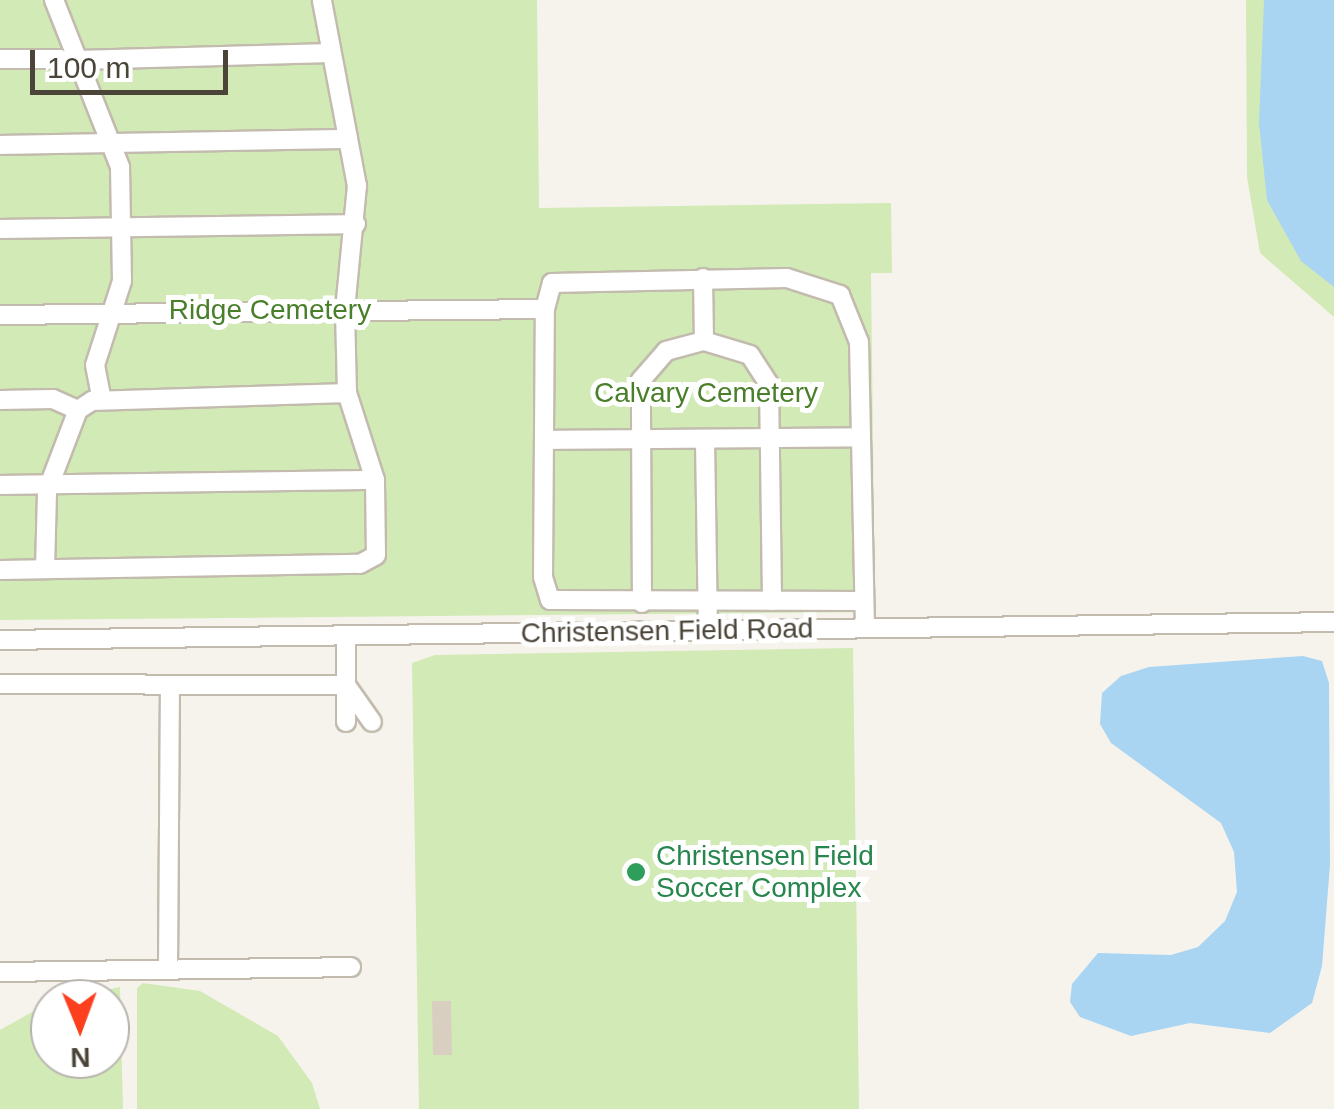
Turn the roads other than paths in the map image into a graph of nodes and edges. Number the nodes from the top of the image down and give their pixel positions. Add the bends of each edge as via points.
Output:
1 (54, 0) edge
2 (322, 0) edge
3 (332, 53) junction
4 (0, 59) edge
5 (80, 67) junction
6 (348, 139) junction
7 (111, 143) junction
8 (0, 144) edge
9 (117, 202) junction
10 (356, 224) junction
11 (116, 227) junction
12 (92, 228) junction
13 (0, 230) edge
14 (118, 249) junction
15 (703, 278) junction
16 (119, 308) junction
17 (545, 309) junction
18 (345, 310) junction
19 (0, 315) edge
20 (704, 341) junction
21 (347, 392) junction
22 (101, 396) junction
23 (0, 400) edge
24 (78, 410) junction
25 (860, 438) junction
26 (544, 440) junction
27 (705, 440) junction
28 (771, 440) junction
29 (640, 441) junction
30 (374, 480) junction
31 (50, 484) junction
32 (0, 485) edge
33 (45, 569) junction
34 (0, 570) edge
35 (864, 600) junction
36 (708, 602) junction
37 (772, 602) junction
38 (642, 603) junction
39 (1334, 622) edge
40 (865, 628) junction
41 (708, 630) junction
42 (346, 636) junction
43 (0, 640) edge
44 (0, 684) edge
45 (346, 685) junction
46 (170, 687) junction
47 (346, 722) dead end
48 (372, 722) dead end
49 (351, 966) dead end
50 (168, 968) junction
51 (0, 972) edge

1 - 5 street
2 - 3 street
3 - 5 street
3 - 6 street
4 - 5 street via 60,59
5 - 7 street
6 - 7 street
6 - 10 street
7 - 8 street
7 - 9 street via 120,167
9 - 11 street
9 - 12 street
10 - 11 street
10 - 18 street
11 - 12 street
11 - 14 street
12 - 13 street
12 - 14 street
14 - 16 street
15 - 17 street via 556,280
15 - 20 street
15 - 25 street via 799,279 840,294 858,329
16 - 18 street
16 - 19 street
16 - 22 street via 94,365
17 - 18 street
17 - 26 street
18 - 21 street
20 - 28 street via 736,347 762,368
20 - 29 street via 676,346 648,368 640,388
21 - 22 street
21 - 30 street
22 - 24 street
23 - 24 street via 52,399
24 - 31 street
25 - 28 street
25 - 35 street
26 - 29 street
26 - 38 street via 546,595 562,604
27 - 28 street
27 - 29 street
27 - 36 street
28 - 37 street
29 - 38 street
30 - 31 street
30 - 33 street via 378,541 368,563
31 - 32 street
31 - 33 street
33 - 34 street
35 - 37 street
35 - 40 street
36 - 37 street
36 - 38 street
36 - 41 street
39 - 40 street, Christensen Field Road
40 - 41 street, Christensen Field Road
41 - 42 street, Christensen Field Road
42 - 43 street, Christensen Field Road
42 - 45 street
44 - 46 street
45 - 46 street
45 - 47 street
45 - 48 street
46 - 50 street
49 - 50 street
50 - 51 street

